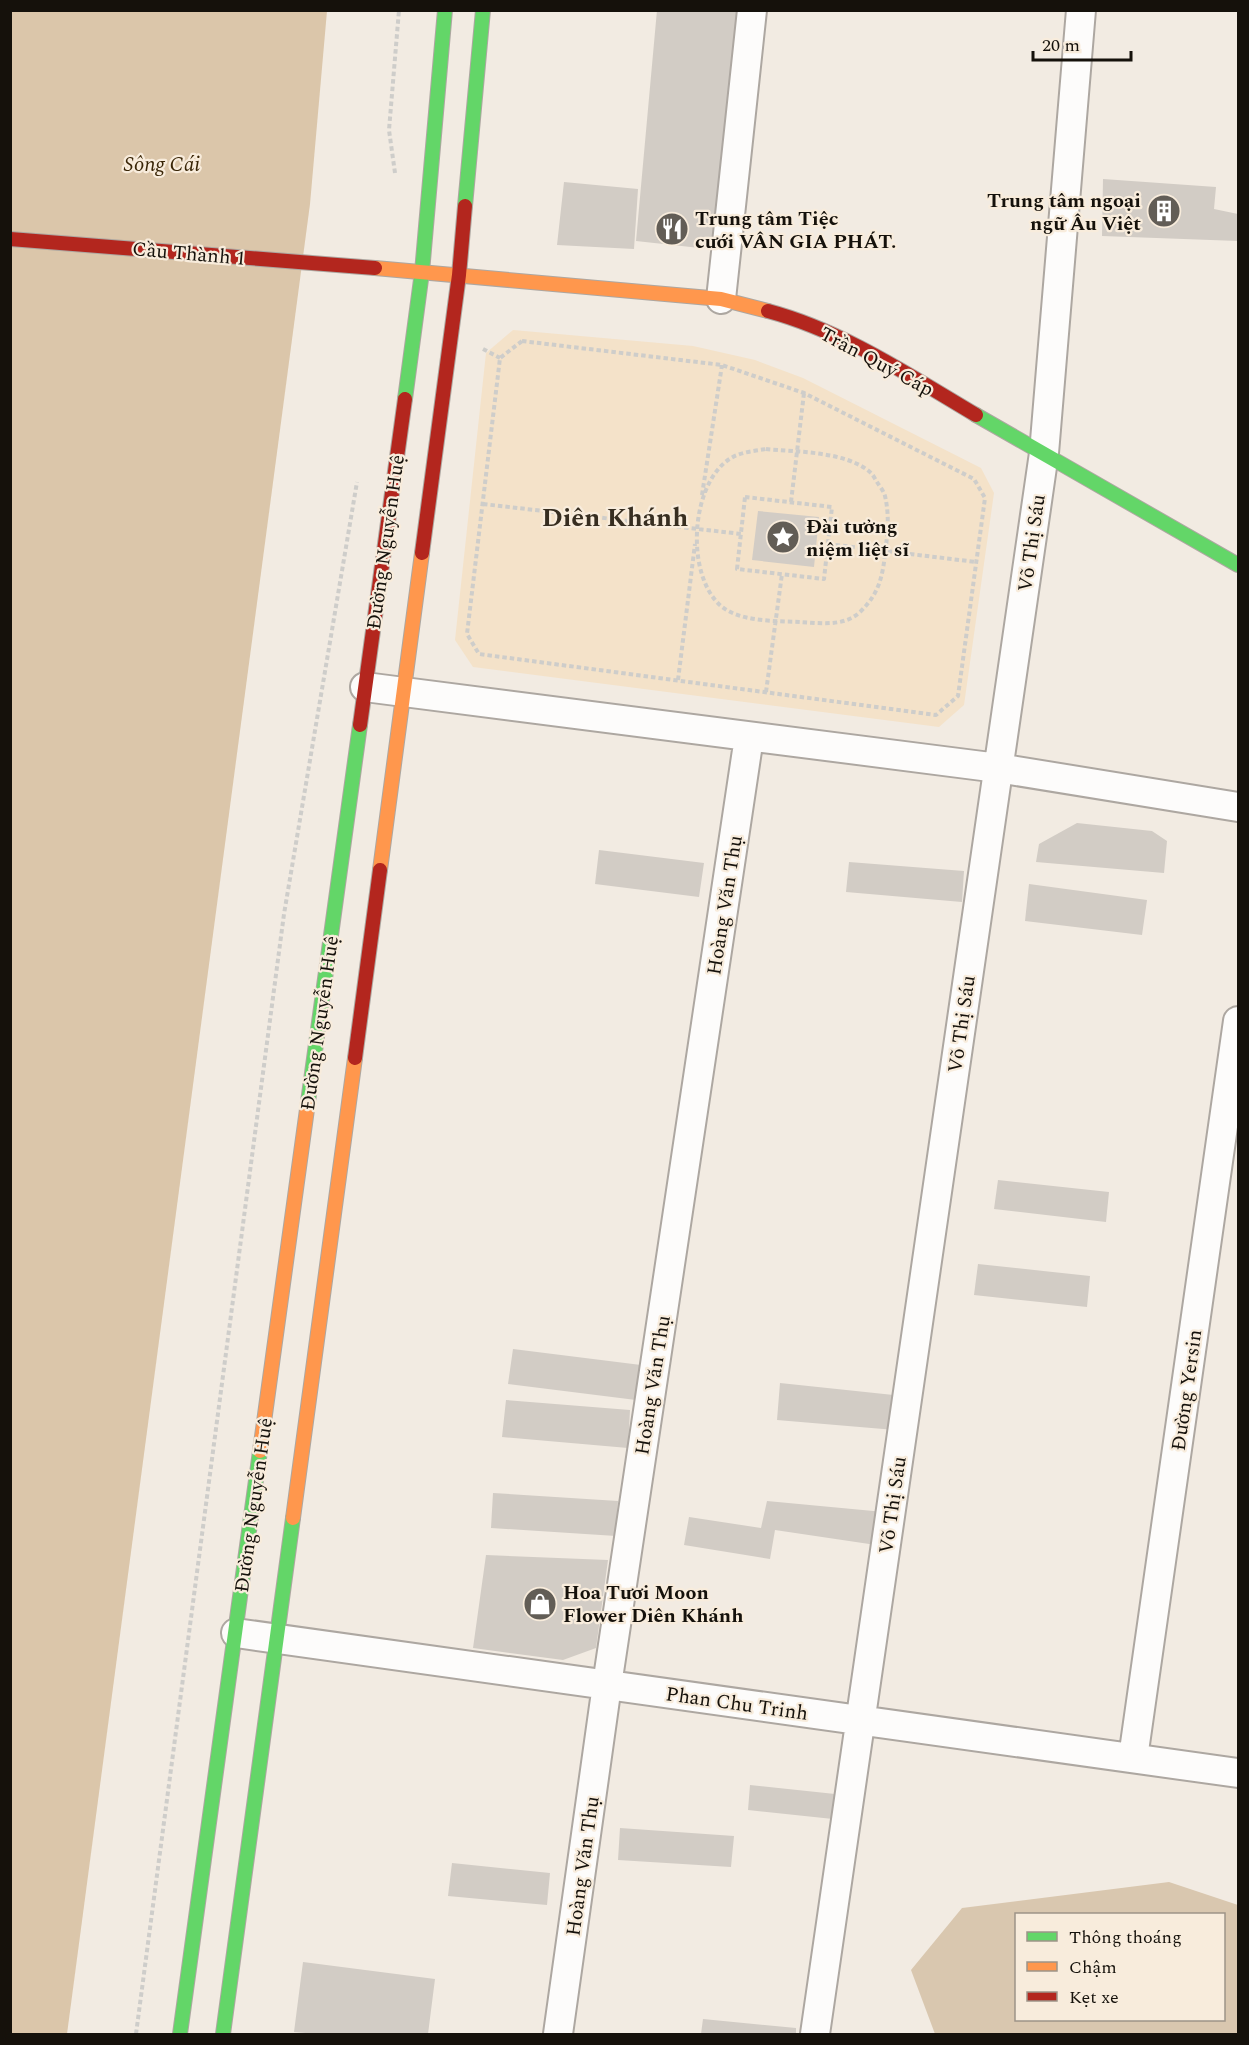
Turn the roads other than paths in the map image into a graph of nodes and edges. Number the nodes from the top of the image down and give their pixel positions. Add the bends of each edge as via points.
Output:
1 (445, 10) edge
2 (483, 10) edge
3 (752, 10) edge
4 (1081, 10) edge
5 (10, 239) edge
6 (368, 267) joint
7 (422, 272) junction
8 (459, 275) junction
9 (721, 299) junction
10 (1044, 453) junction
11 (1239, 565) edge
12 (365, 687) junction
13 (404, 692) junction
14 (749, 737) junction
15 (998, 768) junction
16 (1239, 807) edge
17 (1239, 1021) edge
18 (236, 1633) junction
19 (276, 1638) junction
20 (607, 1685) junction
21 (861, 1720) junction
22 (1133, 1758) junction
23 (1239, 1773) edge
24 (180, 2034) edge
25 (223, 2034) edge
26 (558, 2034) edge
27 (815, 2034) edge

1 - 7 main road, Đường Nguyễn Huệ
2 - 8 main road, Đường Nguyễn Huệ
3 - 9 street
4 - 10 street, Võ Thị Sáu
5 - 6 main road, Cầu Thành 1
6 - 7 main road, Trần Quý Cáp
7 - 8 main road, Trần Quý Cáp
7 - 12 main road, Đường Nguyễn Huệ
8 - 9 main road, Trần Quý Cáp
8 - 13 main road, Đường Nguyễn Huệ
9 - 10 main road, Trần Quý Cáp via 783,315 846,340
10 - 11 main road, Trần Quý Cáp
10 - 15 street, Võ Thị Sáu
12 - 13 street
12 - 18 main road, Đường Nguyễn Huệ
13 - 14 street
13 - 19 main road, Đường Nguyễn Huệ
14 - 15 street
14 - 20 street, Hoàng Văn Thụ
15 - 16 street
15 - 21 street, Võ Thị Sáu
17 - 22 street, Đường Yersin
18 - 19 street, Phan Chu Trinh
18 - 24 main road, Đường Nguyễn Huệ
19 - 20 street, Phan Chu Trinh
19 - 25 main road, Đường Nguyễn Huệ
20 - 21 street, Phan Chu Trinh
20 - 26 street, Hoàng Văn Thụ
21 - 22 street, Phan Chu Trinh
21 - 27 street, Võ Thị Sáu
22 - 23 street, Phan Chu Trinh

